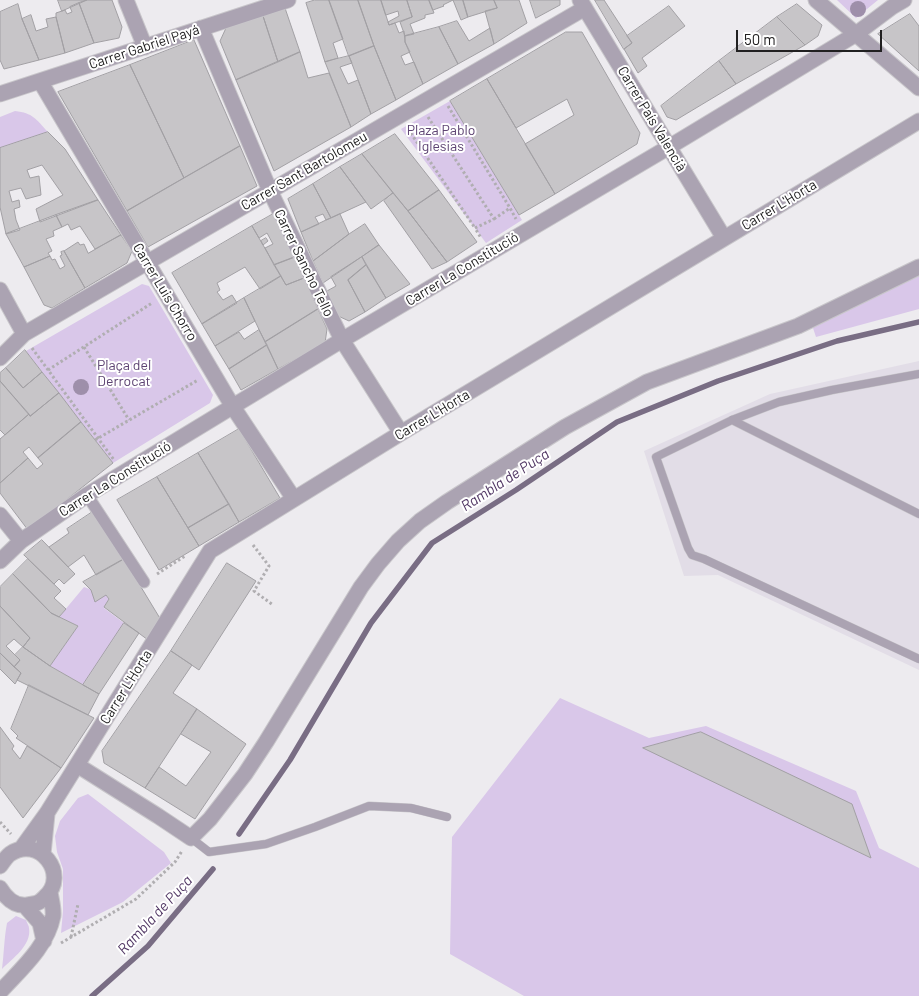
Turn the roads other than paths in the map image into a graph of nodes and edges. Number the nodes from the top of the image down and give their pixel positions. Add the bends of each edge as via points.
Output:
1 (126, 0) edge
2 (288, 0) edge
3 (816, 0) edge
4 (904, 0) edge
5 (268, 3) edge
6 (582, 4) edge
7 (201, 28) junction
8 (856, 34) junction
9 (145, 47) junction
10 (40, 82) junction
11 (919, 88) edge
12 (0, 94) edge
13 (919, 121) edge
14 (669, 147) junction
15 (270, 191) junction
16 (724, 238) junction
17 (148, 263) junction
18 (919, 267) edge
19 (0, 290) edge
20 (24, 334) junction
21 (342, 340) junction
22 (0, 358) edge
23 (919, 374) edge
24 (233, 407) junction
25 (732, 420) junction
26 (401, 433) junction
27 (87, 495) junction
28 (294, 499) junction
29 (0, 514) edge
30 (919, 514) edge
31 (21, 540) junction
32 (0, 561) edge
33 (144, 582) road end
34 (919, 659) edge
35 (77, 765) junction
36 (47, 813) junction
37 (447, 817) dead end
38 (190, 838) junction
39 (44, 854) junction
40 (7, 855) edge
41 (0, 888) edge
42 (50, 892) junction
43 (24, 906) junction
44 (40, 947) junction
45 (0, 992) edge

1 - 9 street
2 - 5 street, Carrer Gabriel Payá
3 - 8 street
4 - 8 street, Carrer La Constitució
5 - 7 street, Carrer Gabriel Payá
6 - 14 street, Carrer País Valencià
6 - 15 street, Carrer Sant Bartolomeu
7 - 9 street, Carrer Gabriel Payá
7 - 15 street, Carrer Sancho Tello
8 - 11 street
8 - 14 street, Carrer La Constitució
9 - 10 street, Carrer Gabriel Payá
10 - 12 street, Carrer Gabriel Payá
10 - 17 street, Carrer Luis Chorro
13 - 16 street, Carrer L'Horta
14 - 16 street, Carrer País Valencià
14 - 21 street, Carrer La Constitució
15 - 17 street, Carrer Sant Bartolomeu
15 - 21 street, Carrer Sancho Tello
16 - 26 street, Carrer L'Horta
17 - 20 street, Carrer Sant Bartolomeu
17 - 24 street, Carrer Luis Chorro
18 - 38 street via 798,326 647,382 565,427 420,521 398,541 361,587 245,774 210,819
19 - 20 street
20 - 22 street, Carrer Sant Bartolomeu
21 - 24 street, Carrer La Constitució
21 - 26 street, Carrer Sancho Tello
23 - 25 lane via 779,402
24 - 27 street, Carrer La Constitució
24 - 28 street, Carrer Luis Chorro
25 - 30 lane
25 - 34 lane via 656,457 692,555
26 - 28 street, Carrer L'Horta
27 - 31 street, Carrer La Constitució
27 - 33 street
28 - 35 street, Carrer L'Horta via 210,551
29 - 31 street
31 - 32 street, Carrer La Constitució
35 - 36 street, Carrer L'Horta
35 - 38 street
36 - 39 street, Carrer L'Horta
36 - 40 street, Carrer L'Horta
37 - 38 lane via 411,808 368,806 266,844 209,852
39 - 40 street via 33,849
39 - 42 street via 52,865 55,879
41 - 43 street via 6,897
42 - 43 street via 39,902
42 - 44 street via 54,914
43 - 44 street via 40,923
44 - 45 street

